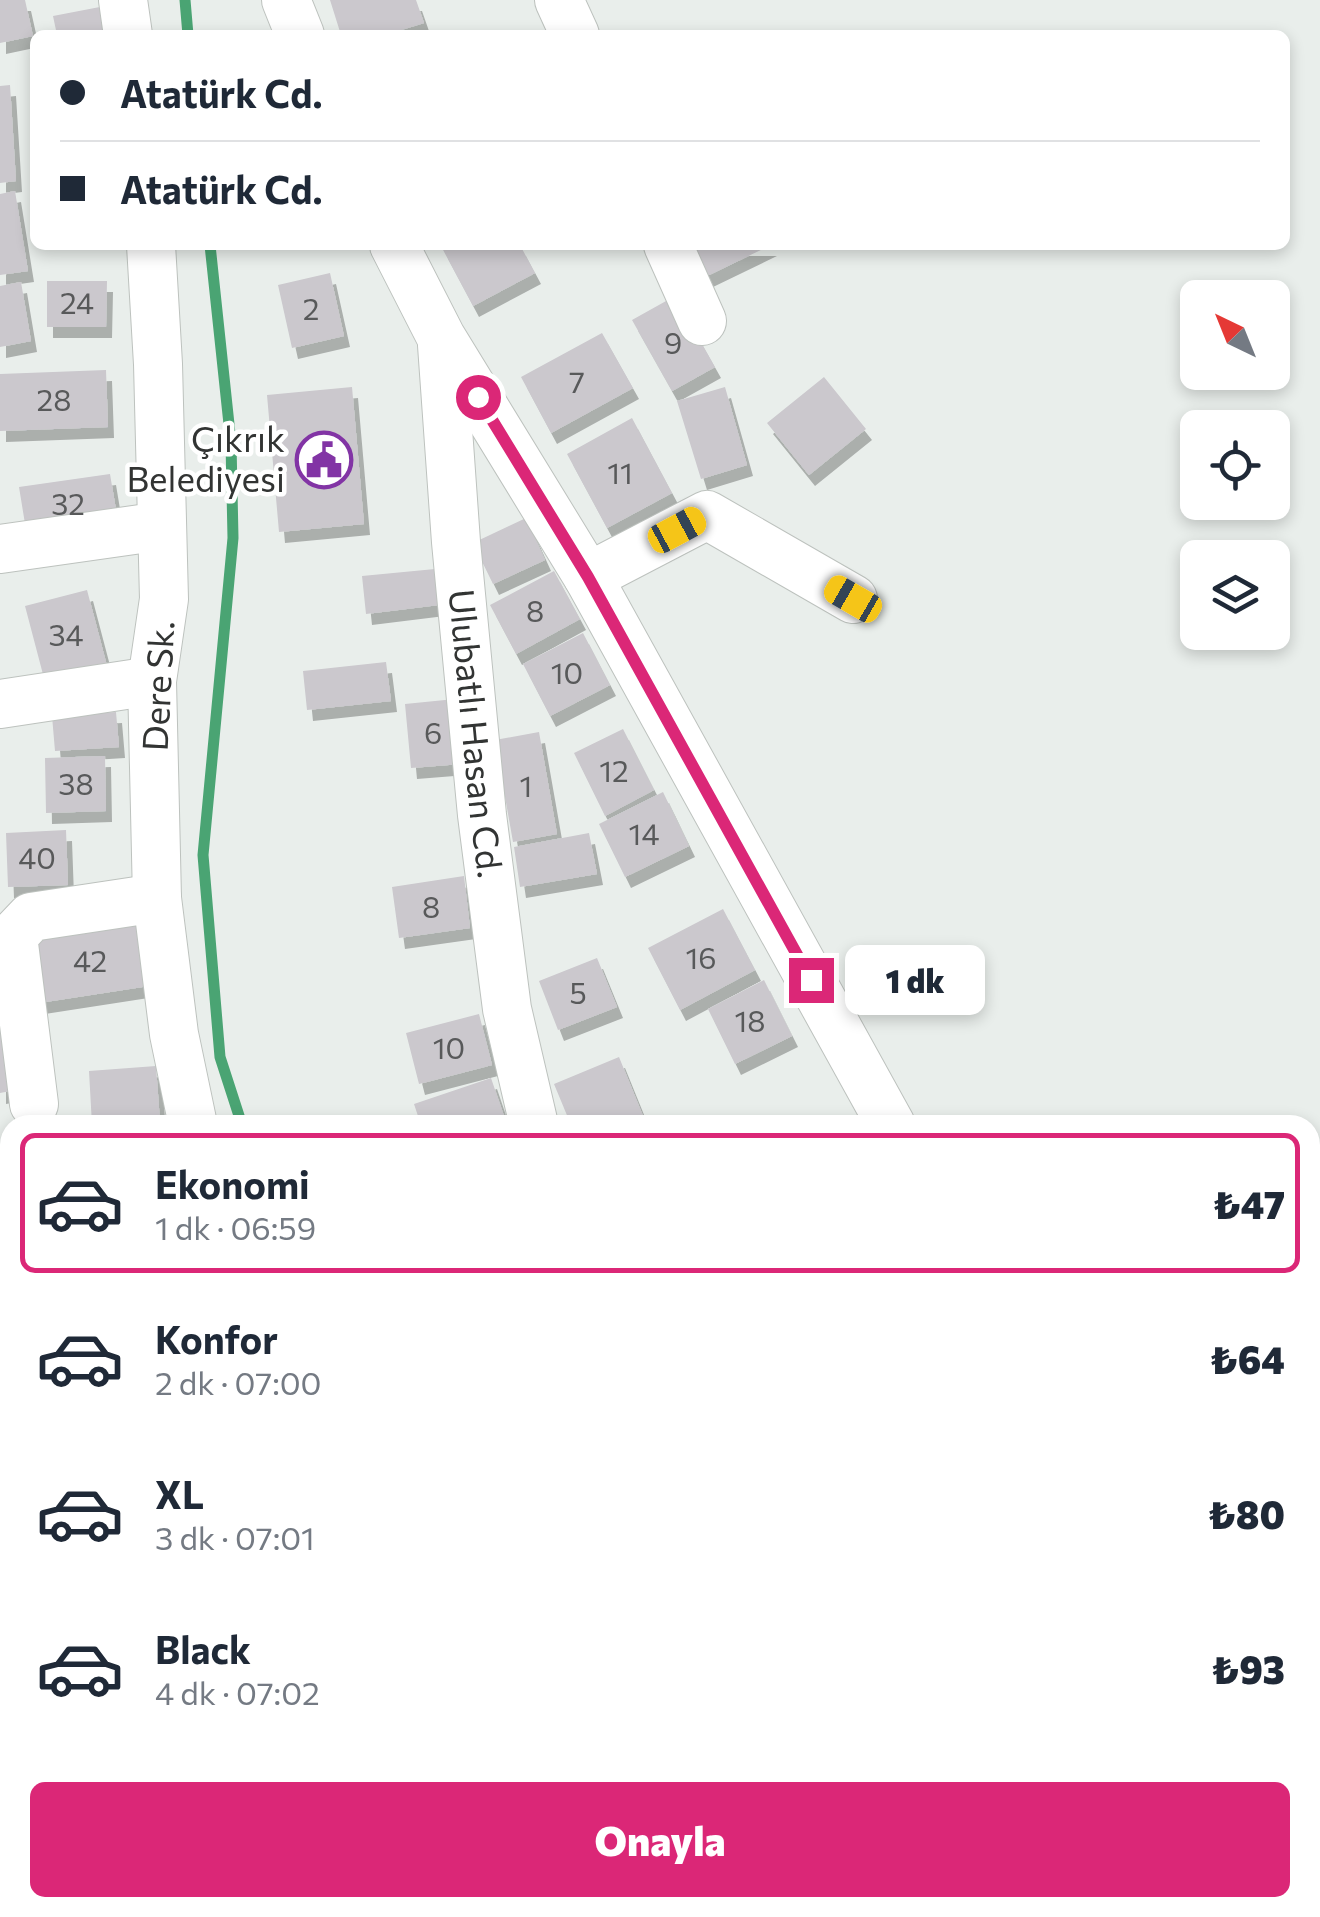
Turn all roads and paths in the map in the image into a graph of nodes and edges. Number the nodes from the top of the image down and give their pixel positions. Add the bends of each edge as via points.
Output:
1 (123, 0) edge
2 (286, 0) edge
3 (559, 0) edge
4 (127, 30) edge
5 (298, 30) edge
6 (573, 30) edge
7 (151, 250) edge
8 (397, 250) edge
9 (670, 250) edge
10 (702, 321) dead end
11 (441, 337) junction
12 (162, 526) junction
13 (0, 549) edge
14 (588, 577) junction
15 (853, 599) dead end
16 (152, 681) junction
17 (0, 704) edge
18 (157, 898) junction
19 (34, 1104) dead end
20 (190, 1115) edge
21 (532, 1115) edge
22 (885, 1115) edge

1 - 4 street
2 - 5 street
3 - 6 street
7 - 12 street, Dere Sk.
8 - 11 street
9 - 10 street
11 - 14 street
11 - 21 street, Ulubatlı Hasan Cd. via 482,815 507,1009
12 - 13 street
12 - 16 street, Dere Sk. via 164,599
14 - 15 street via 707,514
14 - 22 street
16 - 17 street
16 - 18 street, Dere Sk.
18 - 19 street via 31,917 13,936
18 - 20 street, Dere Sk.

